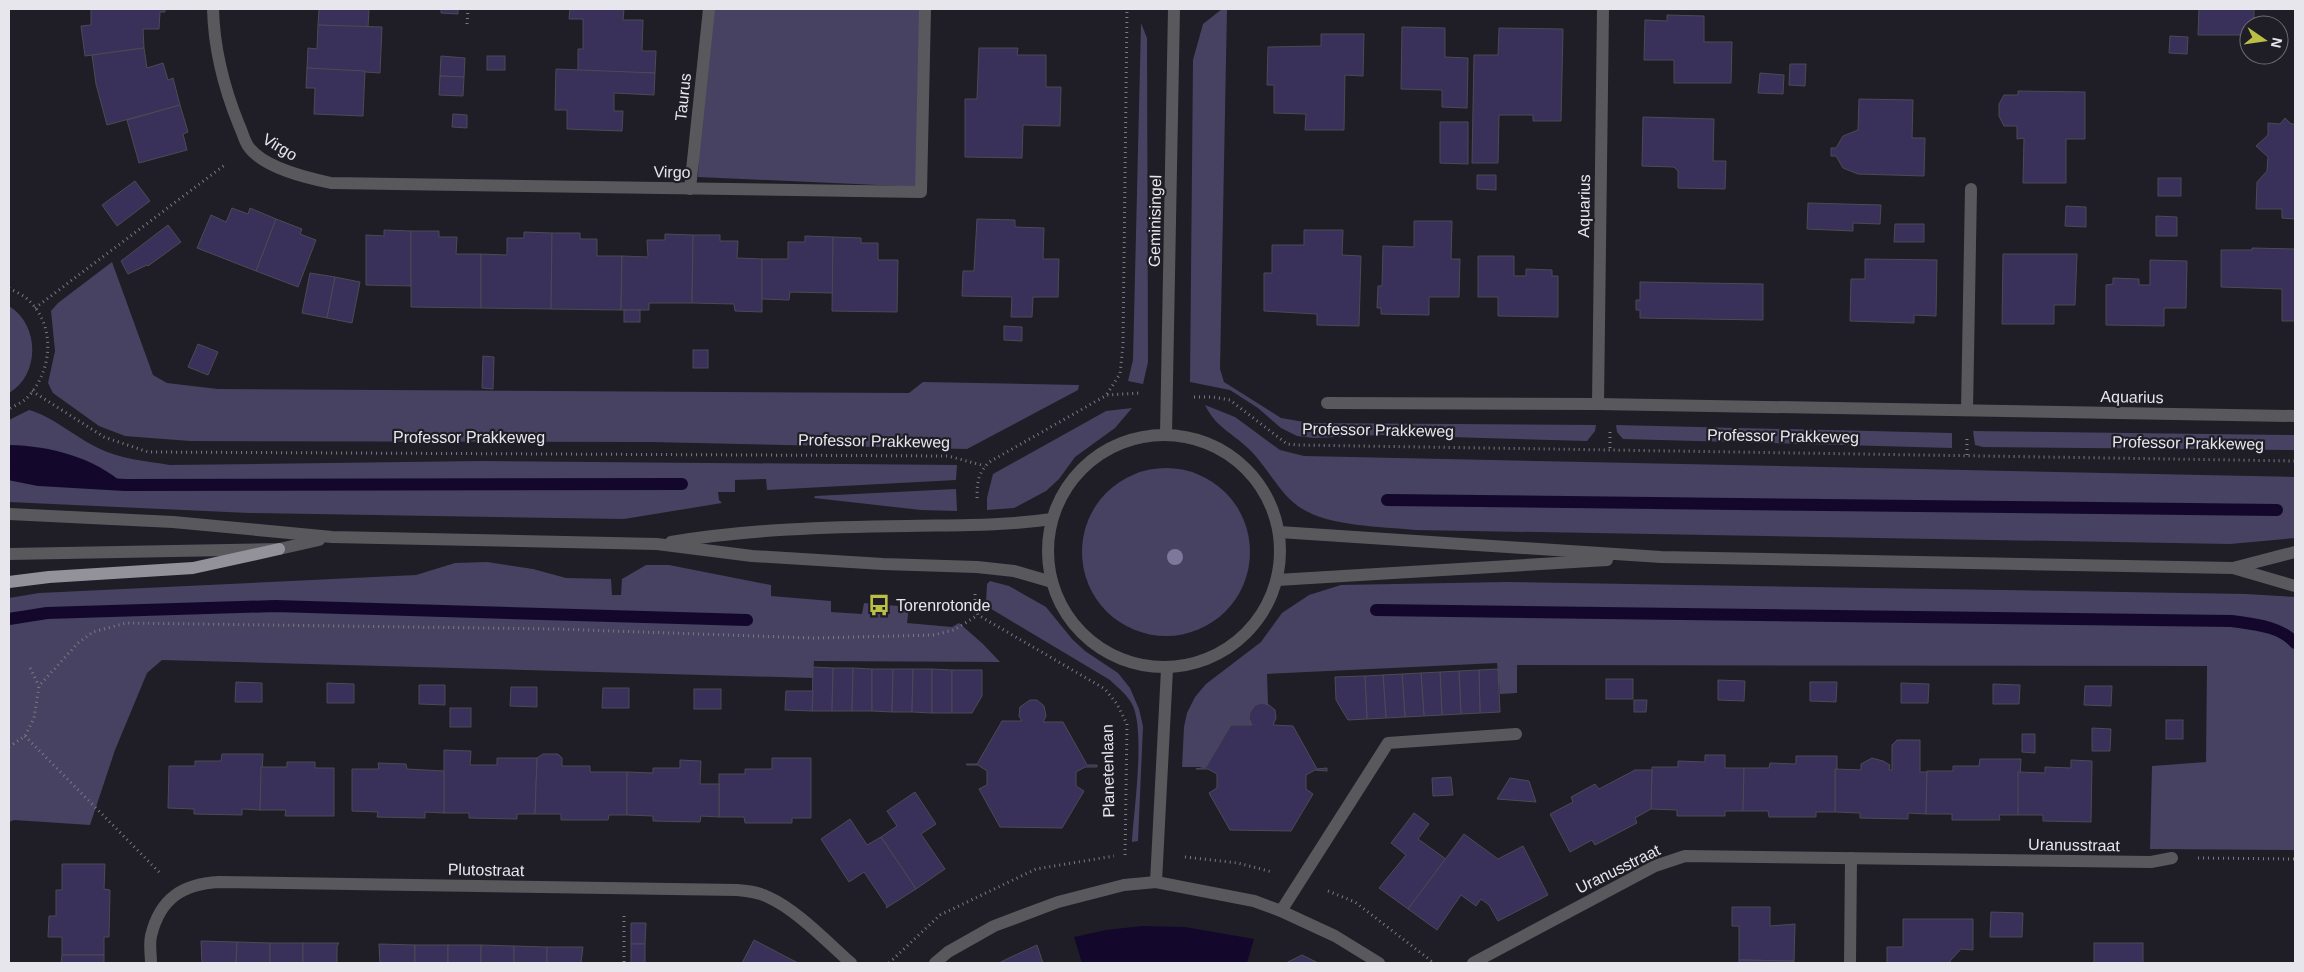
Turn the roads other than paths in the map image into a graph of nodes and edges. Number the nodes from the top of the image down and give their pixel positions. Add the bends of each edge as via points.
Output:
1 (214, 9) edge
2 (709, 9) edge
3 (924, 9) edge
4 (1174, 9) edge
5 (1603, 9) edge
6 (690, 189) junction
7 (1971, 189) dead end
8 (1328, 402) dead end
9 (1598, 404) junction
10 (1967, 410) junction
11 (2295, 416) edge
12 (1166, 434) junction
13 (9, 514) edge
14 (1052, 519) junction
15 (1279, 532) junction
16 (332, 537) junction
17 (657, 544) junction
18 (279, 549) junction
19 (2295, 552) edge
20 (9, 554) edge
21 (1661, 557) junction
22 (2233, 568) junction
23 (1278, 580) junction
24 (9, 582) edge
25 (1052, 582) junction
26 (2295, 586) edge
27 (1167, 669) junction
28 (1516, 734) dead end
29 (1851, 858) junction
30 (2172, 858) road end
31 (1156, 882) junction
32 (1281, 911) junction
33 (151, 963) edge
34 (851, 963) edge
35 (935, 963) edge
36 (1379, 963) edge
37 (1473, 963) edge
38 (1850, 963) edge

1 - 6 street, Virgo via 214,28 227,95 249,147 271,164 296,175 331,183
2 - 6 street, Taurus
3 - 6 street, Virgo via 921,192
4 - 12 street, Geminisingel
5 - 9 street, Aquarius
7 - 10 street
8 - 9 street, Aquarius
9 - 10 street, Aquarius
10 - 11 street, Aquarius
12 - 14 street via 1126,441 1092,456 1066,488
12 - 15 street via 1190,436 1217,447 1246,469 1264,493
13 - 16 street via 173,522
14 - 17 street via 1015,525 726,533
14 - 25 street
15 - 21 street
15 - 23 street
16 - 17 street
16 - 18 street
17 - 25 street via 752,556 977,567 1014,571
18 - 20 street
18 - 24 main road via 192,568
19 - 22 street
21 - 22 street
21 - 23 street
22 - 26 street
23 - 27 street via 1261,616 1230,648 1198,662
25 - 27 street via 1065,612 1090,642 1123,661
27 - 31 street
28 - 32 street via 1388,744
29 - 30 street, Uranusstraat via 2151,862
29 - 37 street, Uranusstraat via 1685,856 1654,866
29 - 38 street
31 - 32 street via 1254,901
31 - 35 street via 1124,885 1058,902 994,926
32 - 36 street via 1335,936
33 - 34 street, Plutostraat via 151,936 161,912 178,892 199,883 219,882 755,892 769,897 792,913

